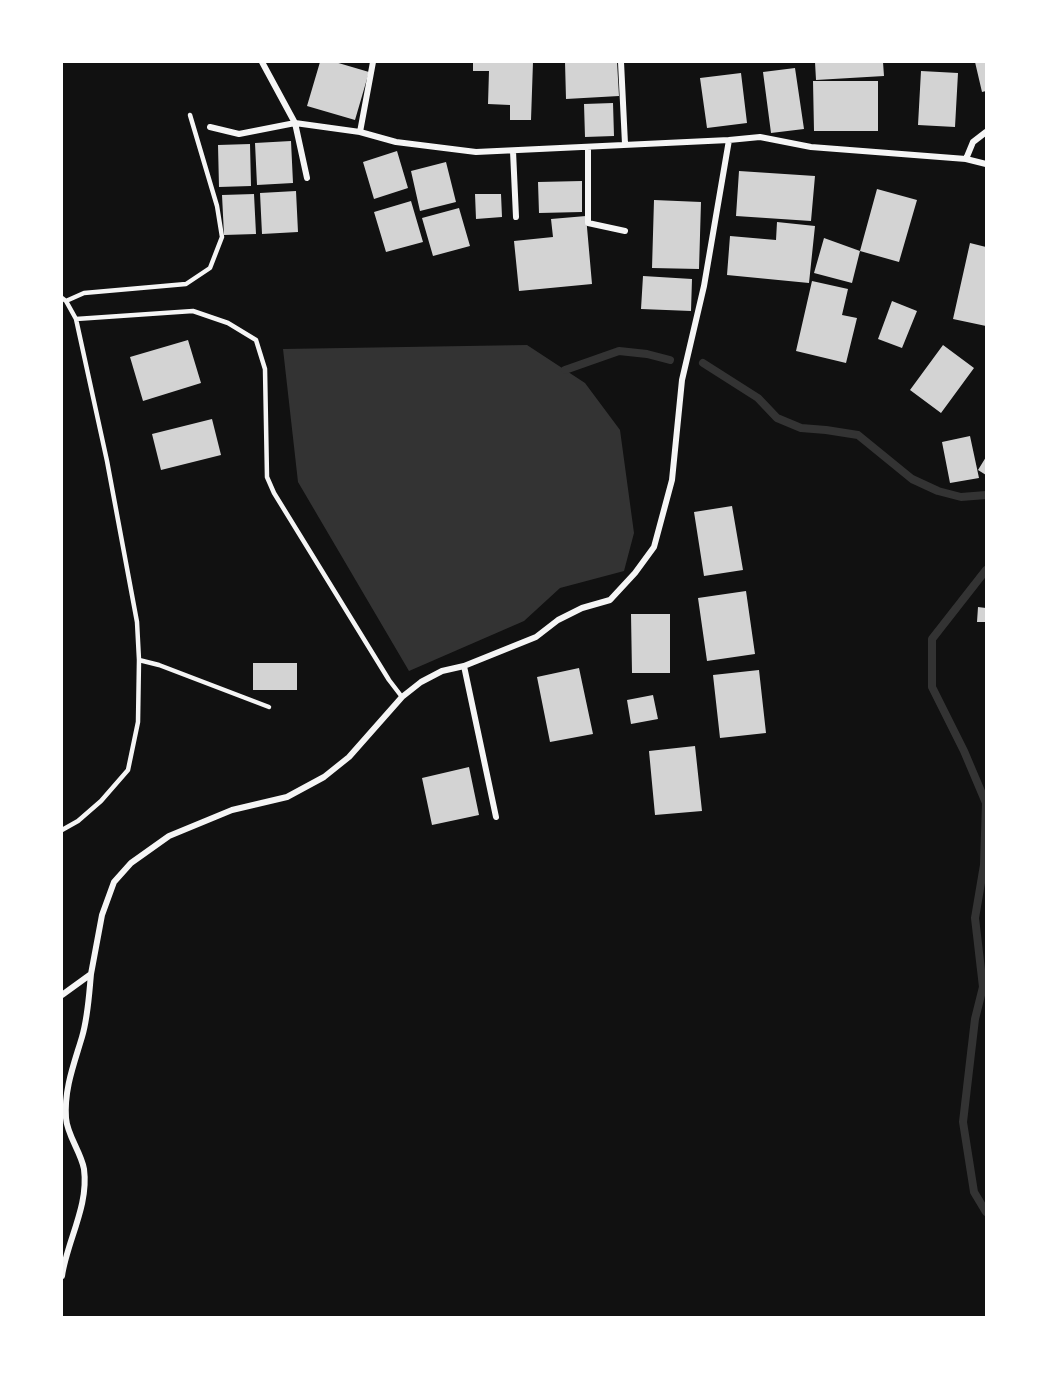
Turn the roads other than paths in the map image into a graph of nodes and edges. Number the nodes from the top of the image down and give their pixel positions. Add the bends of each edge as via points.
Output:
1 (262, 62) edge
2 (373, 62) edge
3 (621, 62) edge
4 (190, 115) dead end
5 (295, 123) junction
6 (210, 126) dead end
7 (360, 132) junction
8 (987, 132) edge
9 (729, 140) junction
10 (625, 144) junction
11 (588, 147) junction
12 (513, 151) junction
13 (966, 159) junction
14 (987, 164) edge
15 (307, 178) dead end
16 (516, 218) dead end
17 (626, 231) dead end
18 (64, 299) edge
19 (76, 319) junction
20 (139, 660) junction
21 (464, 666) junction
22 (402, 697) junction
23 (269, 707) dead end
24 (496, 817) dead end
25 (62, 830) edge
26 (91, 974) junction
27 (62, 995) edge
28 (62, 1276) edge

1 - 5 street
2 - 7 street
3 - 10 street
4 - 18 lane via 217,206 222,237 210,268 186,284 84,293
5 - 6 street via 239,134
5 - 7 street
5 - 15 street
7 - 12 street via 396,142 476,152
8 - 13 street via 973,142
9 - 10 street
9 - 13 street via 760,137 811,147
9 - 21 street via 704,286 682,380 672,480 654,547 609,600 582,608 536,637
10 - 11 street
11 - 12 street
11 - 17 street via 588,223
12 - 16 street
13 - 14 street
18 - 19 lane
19 - 20 lane via 137,622
19 - 22 lane via 194,311 228,323 255,340 265,369 267,477
20 - 23 lane
20 - 25 lane via 138,722 128,770 78,821
21 - 22 street via 442,671
21 - 24 street
22 - 26 street via 349,757 324,777 286,797 232,810 169,836 131,862 114,882 102,915
26 - 27 street
26 - 28 street via 82,1036 70,1070 66,1119 84,1169 83,1203

